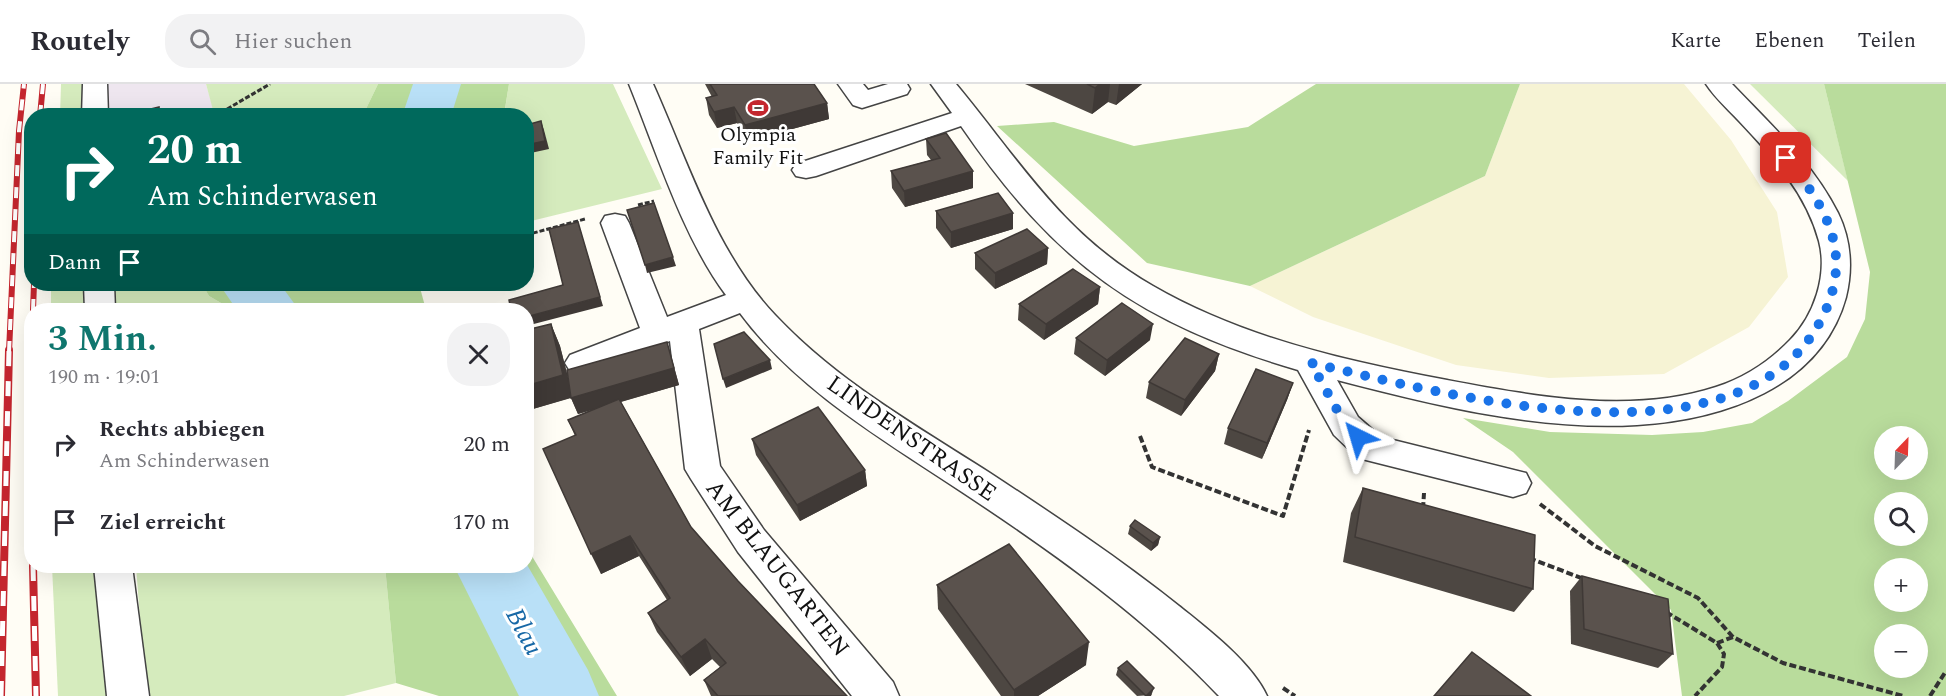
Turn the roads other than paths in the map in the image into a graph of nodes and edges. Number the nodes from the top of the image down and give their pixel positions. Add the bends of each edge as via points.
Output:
1 (95, 84) edge
2 (641, 84) edge
3 (850, 84) edge
4 (943, 84) edge
5 (1718, 84) edge
6 (898, 89) dead end
7 (95, 108) edge
8 (967, 116) junction
9 (806, 170) dead end
10 (615, 223) dead end
11 (746, 299) junction
12 (670, 329) junction
13 (581, 363) edge
14 (1311, 363) junction
15 (1513, 483) road end
16 (114, 573) edge
17 (128, 696) edge
18 (878, 696) edge
19 (1246, 696) edge

1 - 7 street
2 - 11 street, LINDENSTRASSE via 697,215 727,275
3 - 6 street via 862,100
4 - 8 street
5 - 14 street via 1811,188 1831,226 1838,260 1833,296 1815,334 1772,375 1702,404 1642,412 1591,412 1510,405
8 - 9 street
8 - 14 street via 1039,210 1102,267 1187,318
10 - 12 street, AM BLAUGARTEN
11 - 12 street
11 - 19 street, LINDENSTRASSE via 764,323 828,382 1138,596 1194,642
12 - 13 street
12 - 18 street, AM BLAUGARTEN via 703,469 752,541
14 - 15 street via 1346,426 1370,448
16 - 17 street

